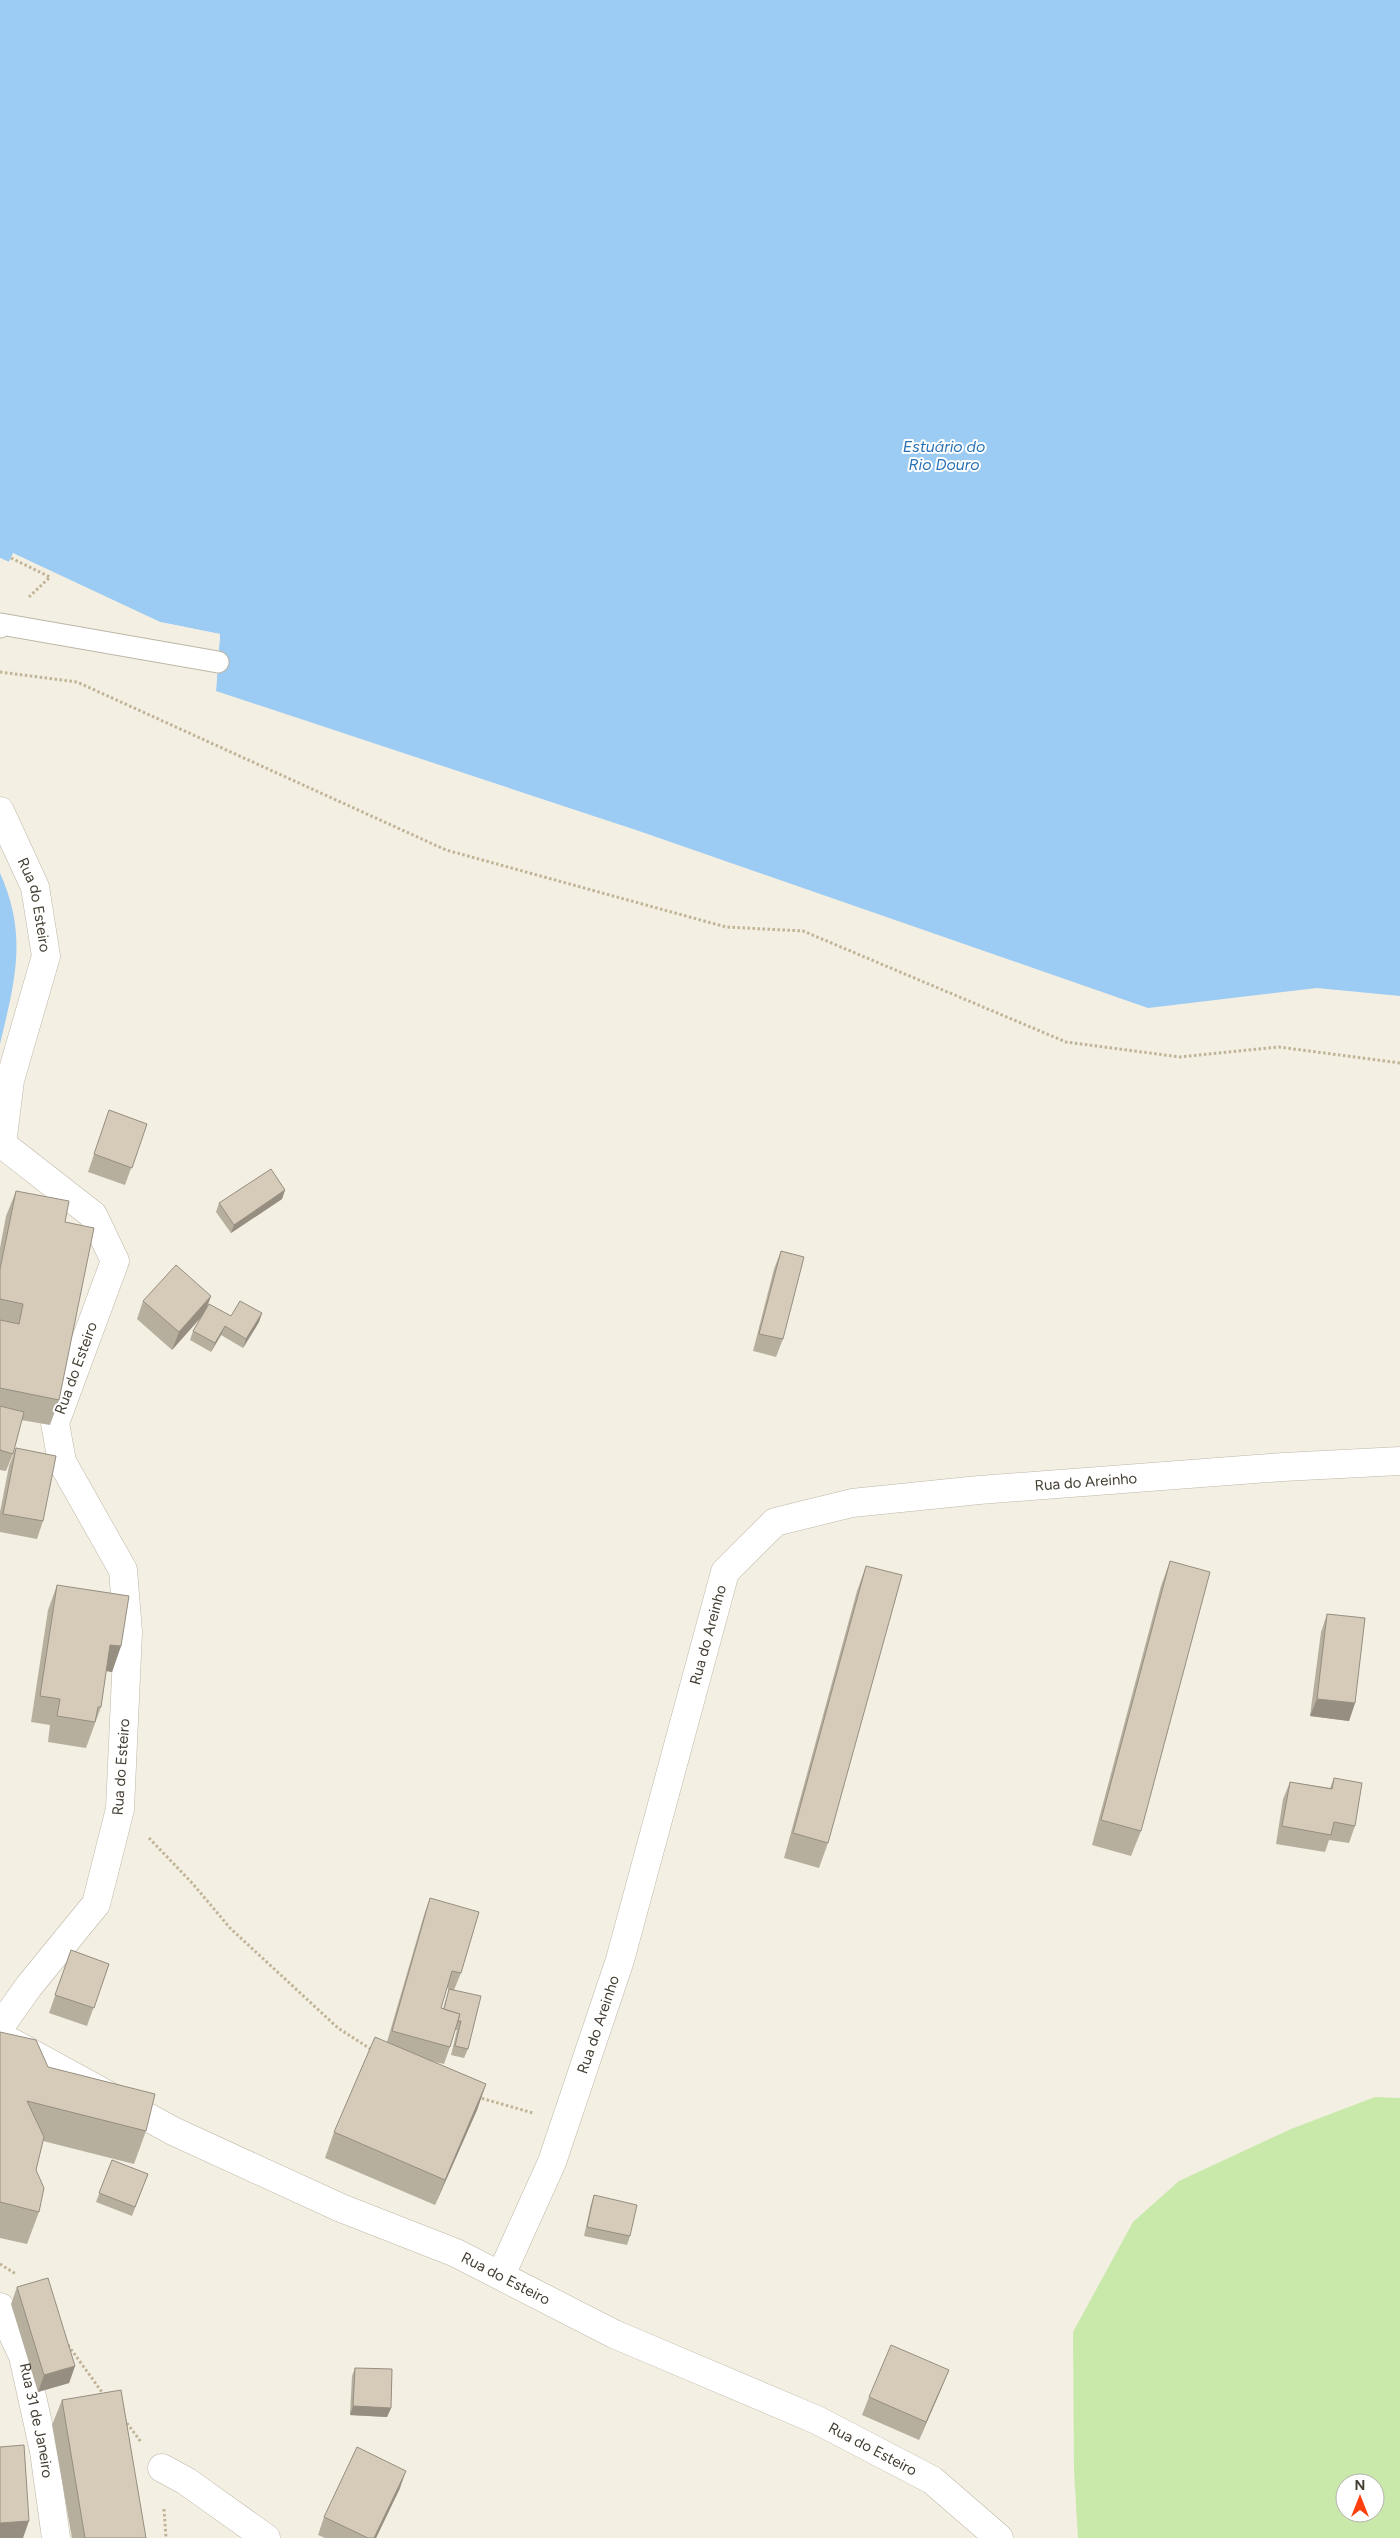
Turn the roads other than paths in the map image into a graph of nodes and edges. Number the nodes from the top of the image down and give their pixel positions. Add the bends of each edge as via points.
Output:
1 (0, 627) edge
2 (218, 662) dead end
3 (0, 811) edge
4 (1400, 1461) edge
5 (0, 2027) edge
6 (0, 2039) edge
7 (500, 2275) junction
8 (0, 2307) edge
9 (162, 2468) road end
10 (56, 2538) edge
11 (266, 2538) edge
12 (999, 2538) edge

1 - 2 lane via 1,624
3 - 5 street, Rua do Esteiro via 35,887 46,956 10,1080 2,1144 93,1215 115,1261 56,1423 62,1462 122,1570 128,1632 120,1809 96,1904
4 - 7 street, Rua do Areinho via 979,1490 852,1503 775,1522 725,1572 620,1960 552,2162
6 - 7 street, Rua do Esteiro via 17,2043 173,2131 341,2208 456,2253
7 - 12 street, Rua do Esteiro via 614,2334 817,2420 932,2480
8 - 10 street, Rua 31 de Janeiro via 23,2356 44,2451
9 - 11 street via 186,2481

